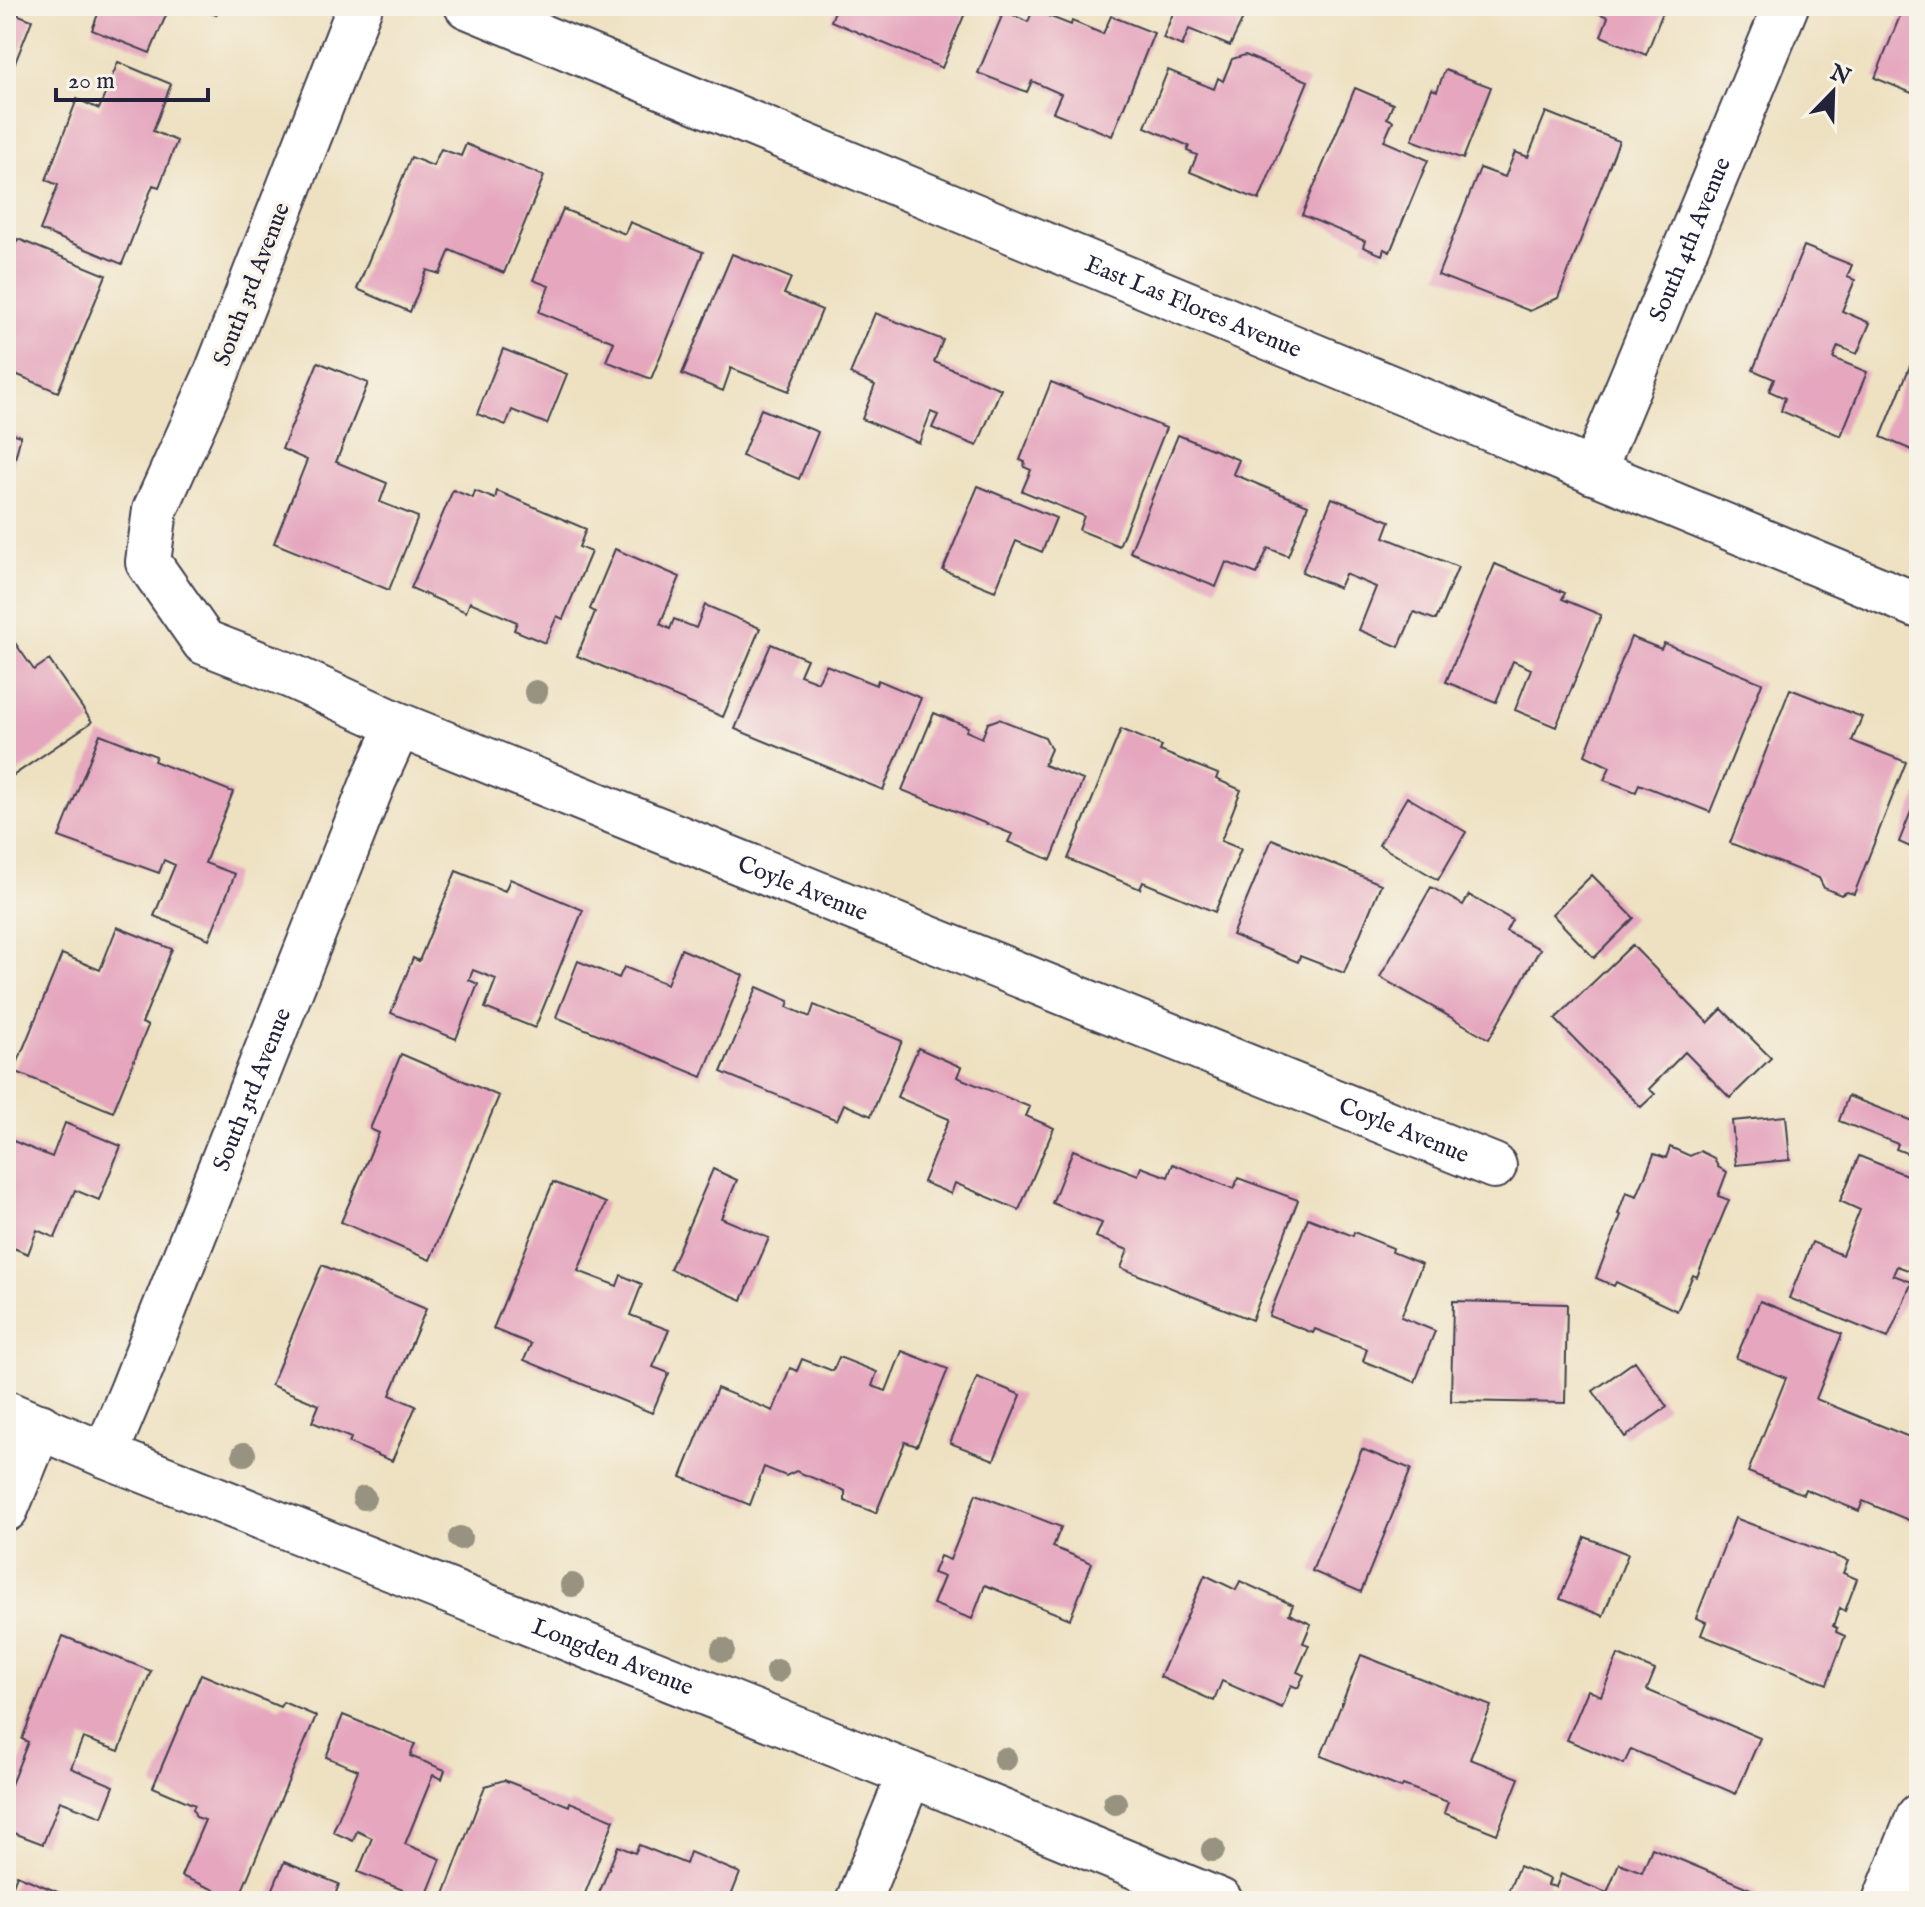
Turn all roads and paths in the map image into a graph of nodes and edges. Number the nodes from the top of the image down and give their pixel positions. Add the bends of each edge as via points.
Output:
1 (360, 6) edge
2 (467, 6) edge
3 (1786, 6) edge
4 (1593, 472) junction
5 (148, 562) joint
6 (1919, 606) edge
7 (399, 725) junction
8 (1494, 1166) dead end
9 (23, 1420) edge
10 (105, 1455) junction
11 (6, 1509) edge
12 (910, 1774) junction
13 (1919, 1816) edge
14 (858, 1901) edge
15 (1220, 1901) edge
16 (1885, 1901) edge

1 - 5 street, South 3rd Avenue via 217,372 155,510
2 - 4 street, East Las Flores Avenue
3 - 4 street, South 4th Avenue
4 - 6 street, East Las Flores Avenue
5 - 7 street, Coyle Avenue via 204,642
7 - 8 street, Coyle Avenue
7 - 10 street, South 3rd Avenue
9 - 10 street, Longden Avenue
9 - 11 street
10 - 12 street, Longden Avenue
12 - 14 street
12 - 15 street, Longden Avenue
13 - 16 street

